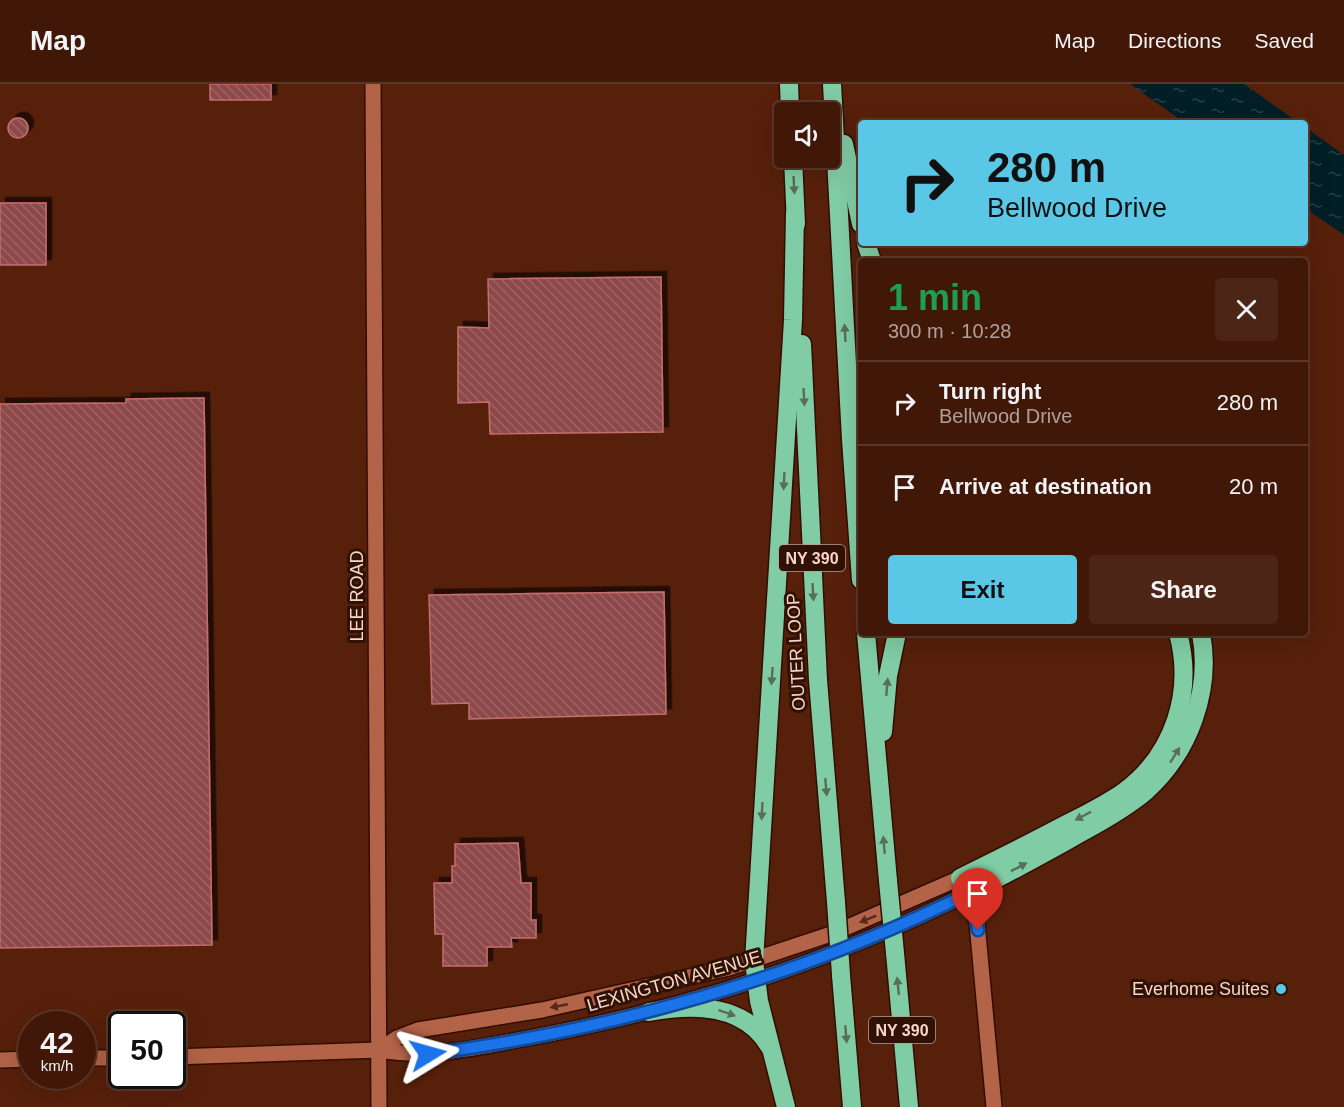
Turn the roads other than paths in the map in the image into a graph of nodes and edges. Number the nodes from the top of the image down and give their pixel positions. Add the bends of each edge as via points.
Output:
1 (374, 84) edge
2 (789, 84) edge
3 (833, 84) edge
4 (790, 102) edge
5 (793, 168) edge
6 (858, 209) edge
7 (795, 213) junction
8 (858, 536) edge
9 (866, 636) edge
10 (896, 636) edge
11 (1179, 636) edge
12 (1202, 636) edge
13 (881, 808) junction
14 (963, 886) junction
15 (754, 961) junction
16 (755, 980) junction
17 (649, 1012) junction
18 (379, 1050) junction
19 (773, 1056) junction
20 (186, 1057) edge
21 (0, 1059) edge
22 (18, 1059) edge
23 (379, 1107) edge
24 (786, 1107) edge
25 (852, 1107) edge
26 (909, 1107) edge
27 (994, 1107) edge

1 - 18 main road, LEE ROAD
2 - 4 highway
3 - 6 highway
8 -> 3 highway, NY 390
5 -> 7 highway, OUTER LOOP / NY 390
7 -> 15 highway via 793,320
7 -> 25 highway, OUTER LOOP / NY 390, bridge via 818,680
9 - 13 highway, NY 390
13 -> 10 highway via 887,683
11 -> 14 highway via 1184,665 1181,706 1164,747 1142,776 1117,796
14 -> 12 highway via 1049,851 1111,816 1157,780 1177,753 1196,713 1203,675
26 -> 13 highway, NY 390, bridge
14 -> 15 main road, LEXINGTON AVENUE
14 - 16 main road, LEXINGTON AVENUE via 857,943
14 - 27 main road via 977,923
15 - 16 highway
15 -> 18 main road, LEXINGTON AVENUE via 573,1003 418,1030
16 - 17 main road, LEXINGTON AVENUE
16 - 19 highway
17 - 18 main road, LEXINGTON AVENUE via 451,1051 410,1054
17 -> 19 highway via 696,1007 731,1014 758,1032
18 - 20 main road, LEXINGTON AVENUE
18 - 23 main road, LEE ROAD
19 - 24 highway
21 - 22 main road

